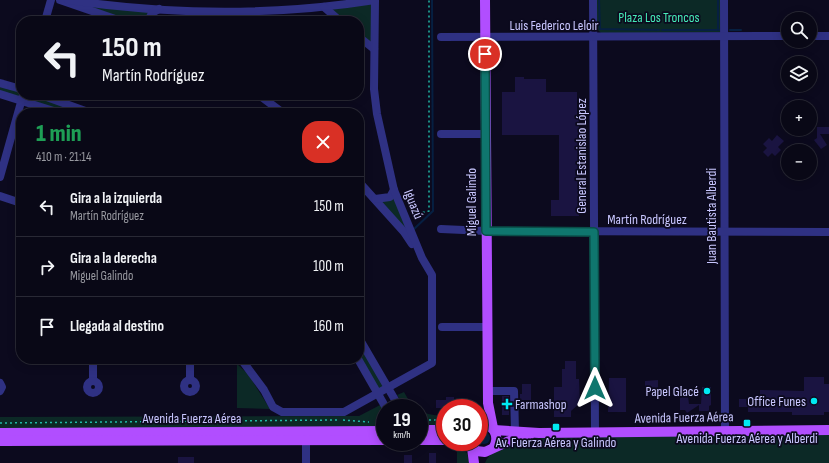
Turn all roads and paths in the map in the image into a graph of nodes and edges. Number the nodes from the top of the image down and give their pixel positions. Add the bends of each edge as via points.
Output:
1 (52, 0) edge
2 (60, 0) edge
3 (68, 0) edge
4 (375, 0) edge
5 (429, 0) edge
6 (485, 0) edge
7 (592, 0) edge
8 (724, 0) edge
9 (324, 7) junction
10 (159, 9) junction
11 (47, 16) edge
12 (107, 16) edge
13 (150, 16) edge
14 (334, 16) edge
15 (724, 36) junction
16 (781, 36) edge
17 (817, 36) edge
18 (829, 36) edge
19 (441, 37) dead end
20 (593, 37) junction
21 (485, 38) junction
22 (364, 41) edge
23 (374, 49) junction
24 (0, 83) edge
25 (16, 88) edge
26 (0, 94) edge
27 (16, 97) edge
28 (27, 100) edge
29 (55, 100) edge
30 (266, 100) edge
31 (47, 108) edge
32 (77, 108) edge
33 (276, 108) edge
34 (16, 120) edge
35 (441, 134) dead end
36 (485, 134) junction
37 (0, 177) edge
38 (364, 187) edge
39 (394, 190) junction
40 (0, 196) edge
41 (375, 199) junction
42 (16, 201) edge
43 (405, 218) junction
44 (441, 229) dead end
45 (486, 231) junction
46 (594, 232) junction
47 (724, 232) junction
48 (829, 232) edge
49 (422, 258) junction
50 (442, 327) dead end
51 (487, 327) junction
52 (364, 346) edge
53 (93, 364) edge
54 (190, 364) edge
55 (245, 364) edge
56 (361, 364) edge
57 (190, 380) dead end
58 (93, 381) dead end
59 (0, 383) edge
60 (388, 387) junction
61 (0, 391) edge
62 (488, 391) junction
63 (378, 393) junction
64 (382, 399) edge
65 (396, 399) edge
66 (488, 399) edge
67 (488, 403) edge
68 (374, 422) dead end
69 (0, 423) edge
70 (488, 426) edge
71 (493, 429) junction
72 (829, 430) edge
73 (376, 431) edge
74 (514, 431) junction
75 (725, 431) junction
76 (0, 432) edge
77 (595, 432) junction
78 (538, 433) junction
79 (306, 435) junction
80 (138, 436) junction
81 (376, 439) edge
82 (0, 440) edge
83 (492, 449) junction
84 (488, 450) edge
85 (471, 451) edge
86 (306, 463) edge
87 (474, 463) edge
88 (483, 463) edge

1 - 11 street
2 - 12 street
3 - 10 street
4 - 9 street
4 - 23 street, Iguazú
5 - 43 path via 429,211
6 - 21 main road, Miguel Galindo
7 - 20 street, General Estanislao López
8 - 15 street, Juan Bautista Alberdi
9 - 10 street via 225,12
9 - 14 street
10 - 13 street
15 - 16 street, Luis Federico Leloir
15 - 20 street, Luis Federico Leloir
15 - 47 street, Juan Bautista Alberdi
17 - 18 street
19 - 21 street, Luis Federico Leloir
20 - 21 street, Luis Federico Leloir
20 - 46 street, General Estanislao López
21 - 36 main road, Miguel Galindo
22 - 23 street
23 - 39 street, Iguazú via 377,114
24 - 25 street
26 - 27 street
28 - 31 street
29 - 32 street
30 - 33 street
34 - 37 street
35 - 36 street
36 - 45 main road, Miguel Galindo
38 - 41 street
39 - 41 street via 390,196
39 - 43 street, Iguazú
40 - 42 street
41 - 49 street via 404,232
43 - 49 street, Iguazú
44 - 45 street, Martín Rodríguez
45 - 46 street, Martín Rodríguez
45 - 51 main road, Miguel Galindo
46 - 47 street, Martín Rodríguez
46 - 77 street, General Estanislao López
47 - 48 street, Martín Rodríguez
47 - 75 street, Juan Bautista Alberdi
49 - 60 street, Iguazú via 432,275 432,363
50 - 51 street
51 - 62 main road, Miguel Galindo
52 - 60 street
53 - 58 street
54 - 57 street
55 - 63 street via 273,407 282,412 344,412
56 - 63 street
59 - 61 street
60 - 63 street
60 - 65 street
62 - 66 main road, Miguel Galindo
62 - 74 street via 514,391
63 - 64 street
67 - 71 main road, Miguel Galindo
68 - 69 path via 354,420
70 - 71 main road, Avenida Fuerza Aérea
71 - 74 main road, Avenida Fuerza Aérea
71 - 83 main road via 497,438
72 - 75 main road, Avenida Fuerza Aérea
73 - 79 main road, Avenida Fuerza Aérea
74 - 78 main road, Avenida Fuerza Aérea
75 - 77 main road, Avenida Fuerza Aérea
76 - 80 main road, Avenida Fuerza Aérea
77 - 78 main road, Avenida Fuerza Aérea
78 - 83 main road, Avenida Fuerza Aérea
79 - 80 main road, Avenida Fuerza Aérea
79 - 81 main road, Avenida Fuerza Aérea
79 - 86 street
80 - 82 main road, Avenida Fuerza Aérea
83 - 84 main road
83 - 88 main road
85 - 87 main road

